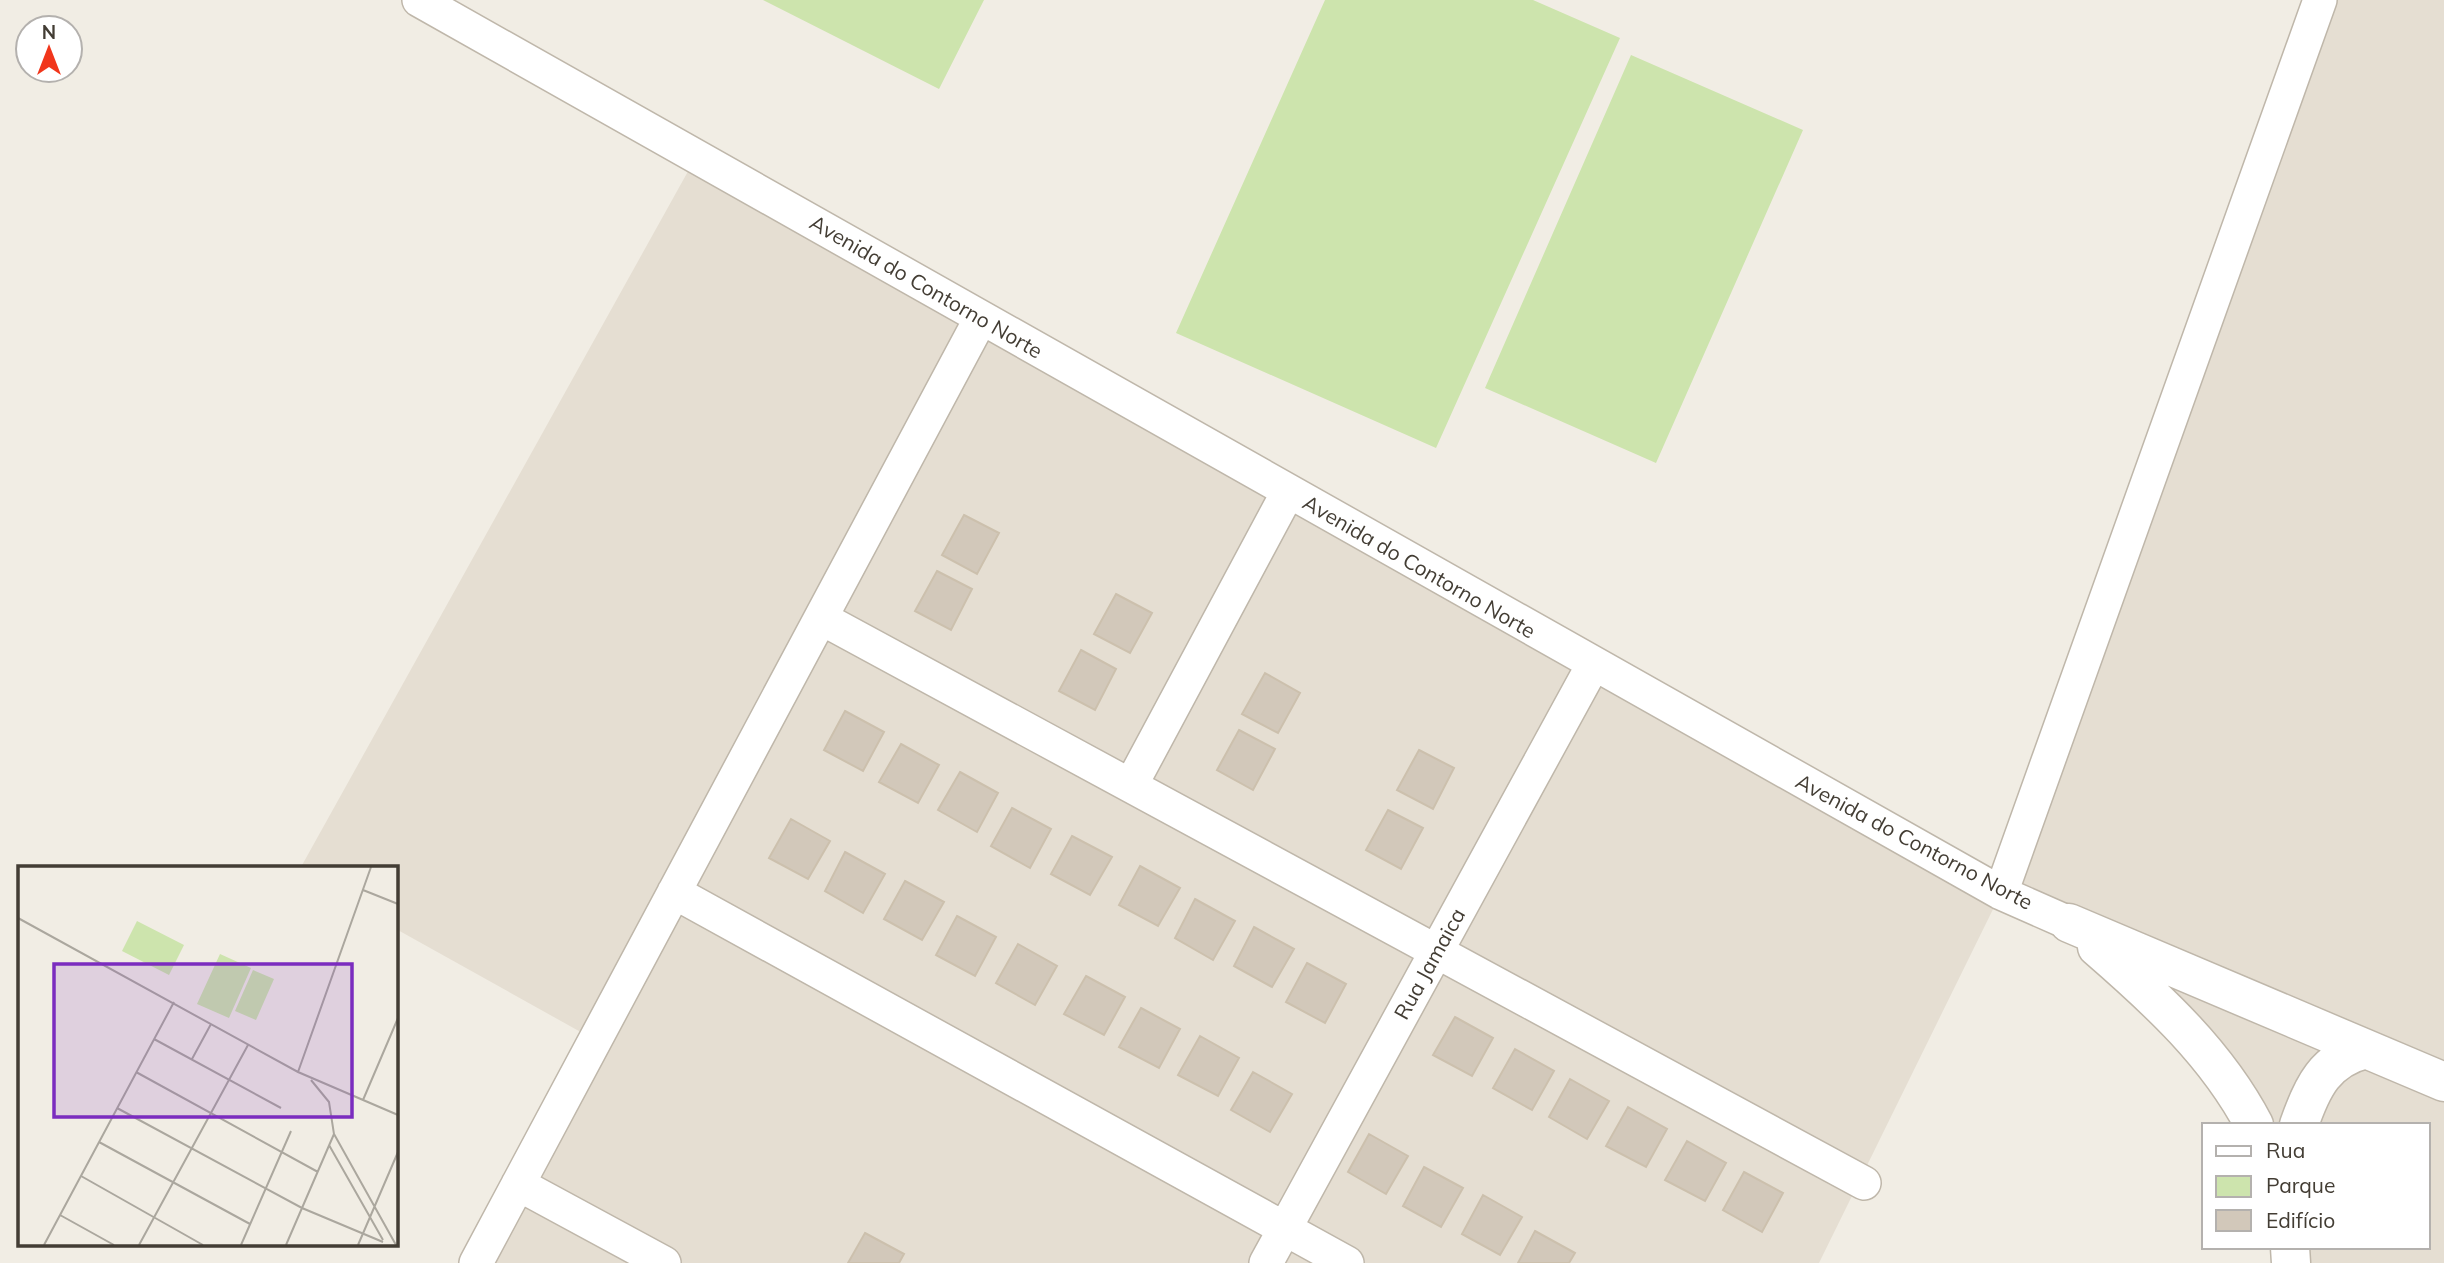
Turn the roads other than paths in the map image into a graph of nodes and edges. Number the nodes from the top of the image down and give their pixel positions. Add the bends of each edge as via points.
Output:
1 (419, 0) edge
2 (2320, 0) edge
3 (981, 318) junction
4 (1288, 492) junction
5 (821, 618) junction
6 (1593, 665) junction
7 (1131, 785) junction
8 (674, 892) junction
9 (2001, 892) junction
10 (2069, 923) junction
11 (1437, 951) junction
12 (2366, 1049) junction
13 (2444, 1082) edge
14 (2253, 1123) edge
15 (2300, 1123) edge
16 (1864, 1183) dead end
17 (518, 1184) junction
18 (1285, 1228) junction
19 (476, 1263) edge
20 (664, 1263) edge
21 (1266, 1263) edge
22 (1348, 1263) edge

1 - 3 street, Avenida do Contorno Norte
2 - 9 street
3 - 4 street, Avenida do Contorno Norte
3 - 5 street
4 - 6 street, Avenida do Contorno Norte
4 - 7 street
5 - 7 street
5 - 8 street
6 - 9 street, Avenida do Contorno Norte
6 - 11 street, Rua Jamaica
7 - 11 street
8 - 17 street
8 - 18 street
9 - 10 street, Avenida do Contorno Norte
10 - 12 street, Avenida do Contorno Norte
10 - 14 street via 2151,993 2185,1029 2240,1098
11 - 16 street
11 - 18 street, Rua Jamaica
12 - 13 street, Avenida do Contorno Norte
12 - 15 street via 2329,1066 2315,1083
17 - 19 street
17 - 20 street
18 - 21 street, Rua Jamaica
18 - 22 street

